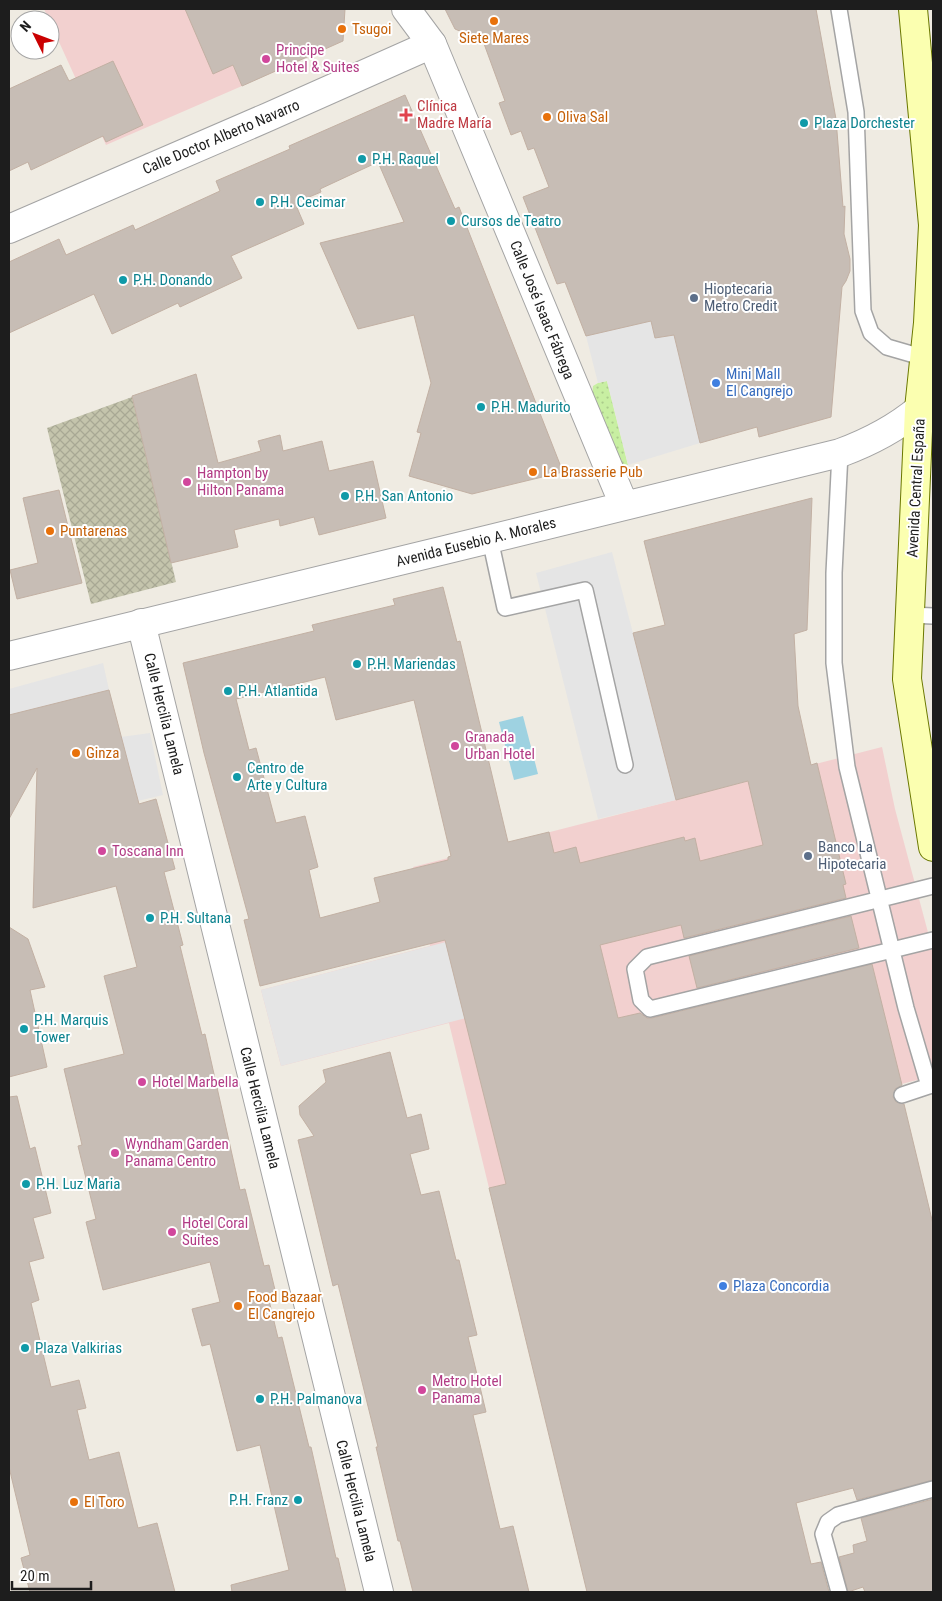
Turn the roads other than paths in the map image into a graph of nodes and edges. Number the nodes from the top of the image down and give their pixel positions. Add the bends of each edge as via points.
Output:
1 (406, 9) edge
2 (839, 9) edge
3 (913, 9) edge
4 (432, 44) junction
5 (9, 229) edge
6 (931, 322) edge
7 (925, 358) junction
8 (926, 408) edge
9 (840, 453) junction
10 (624, 505) junction
11 (490, 540) junction
12 (922, 615) edge
13 (142, 623) junction
14 (9, 656) edge
15 (625, 765) dead end
16 (933, 847) edge
17 (933, 886) edge
18 (879, 899) junction
19 (933, 940) edge
20 (892, 950) junction
21 (931, 1086) edge
22 (902, 1095) dead end
23 (933, 1489) edge
24 (379, 1592) edge
25 (839, 1592) edge

1 - 4 street, Calle José Isaac Fábrega
2 - 7 lane via 856,112 863,311 871,333 887,347
3 - 6 main road, Avenida Central España via 933,225
4 - 5 street, Calle Doctor Alberto Navarro
4 - 10 street, Calle José Isaac Fábrega
6 - 7 main road, Avenida Central España
7 - 8 main road, Avenida Central España
8 - 9 street, Avenida Eusebio A. Morales via 864,445
8 - 12 main road, Avenida Central España
9 - 10 street, Avenida Eusebio A. Morales
9 - 18 lane via 834,574 834,663 847,767
10 - 11 street, Avenida Eusebio A. Morales
11 - 13 street, Avenida Eusebio A. Morales
11 - 15 lane via 505,608 584,590
12 - 16 main road, Avenida Central España via 907,679
13 - 14 street, Avenida Eusebio A. Morales
13 - 24 street, Calle Hercilia Lamela
17 - 18 lane
18 - 20 lane
18 - 20 lane via 647,957 636,969 641,1000 650,1009
19 - 20 lane
20 - 21 lane via 906,1008
21 - 22 lane
23 - 25 lane via 838,1515 828,1522 823,1534

